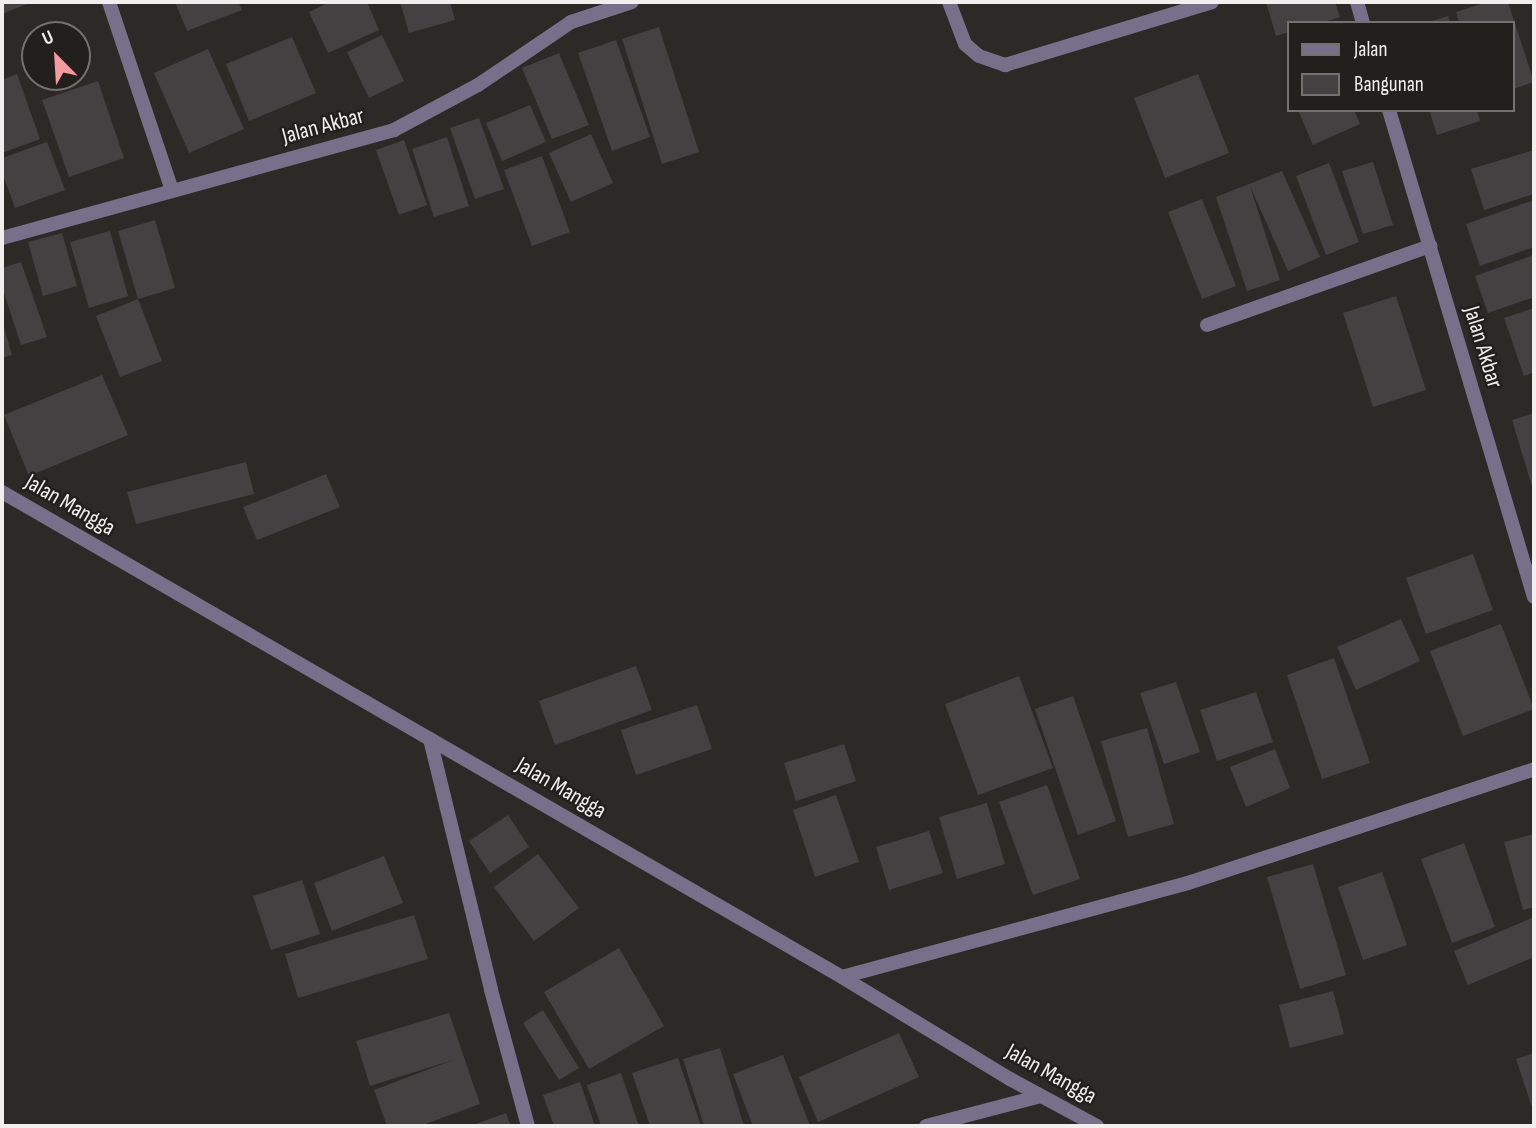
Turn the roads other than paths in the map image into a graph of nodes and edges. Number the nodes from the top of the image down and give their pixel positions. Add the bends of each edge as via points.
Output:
1 (109, 2) edge
2 (632, 2) edge
3 (949, 2) edge
4 (1212, 2) edge
5 (1357, 2) edge
6 (1362, 21) edge
7 (1390, 112) edge
8 (172, 190) junction
9 (2, 238) edge
10 (1430, 246) junction
11 (1207, 325) dead end
12 (2, 492) edge
13 (1534, 597) edge
14 (430, 739) junction
15 (1534, 769) edge
16 (842, 977) junction
17 (1041, 1096) junction
18 (528, 1126) edge
19 (926, 1126) edge
20 (1097, 1126) edge

1 - 8 street
2 - 8 street, Jalan Akbar via 571,22 478,85 394,130
3 - 4 street via 965,44 979,56 1004,65
5 - 6 street
7 - 10 street, Jalan Akbar
8 - 9 street, Jalan Akbar
10 - 11 street
10 - 13 street, Jalan Akbar
12 - 14 street, Jalan Mangga
14 - 16 street, Jalan Mangga
14 - 18 street
15 - 16 street via 1188,883
16 - 17 street, Jalan Mangga
17 - 19 street
17 - 20 street, Jalan Mangga

